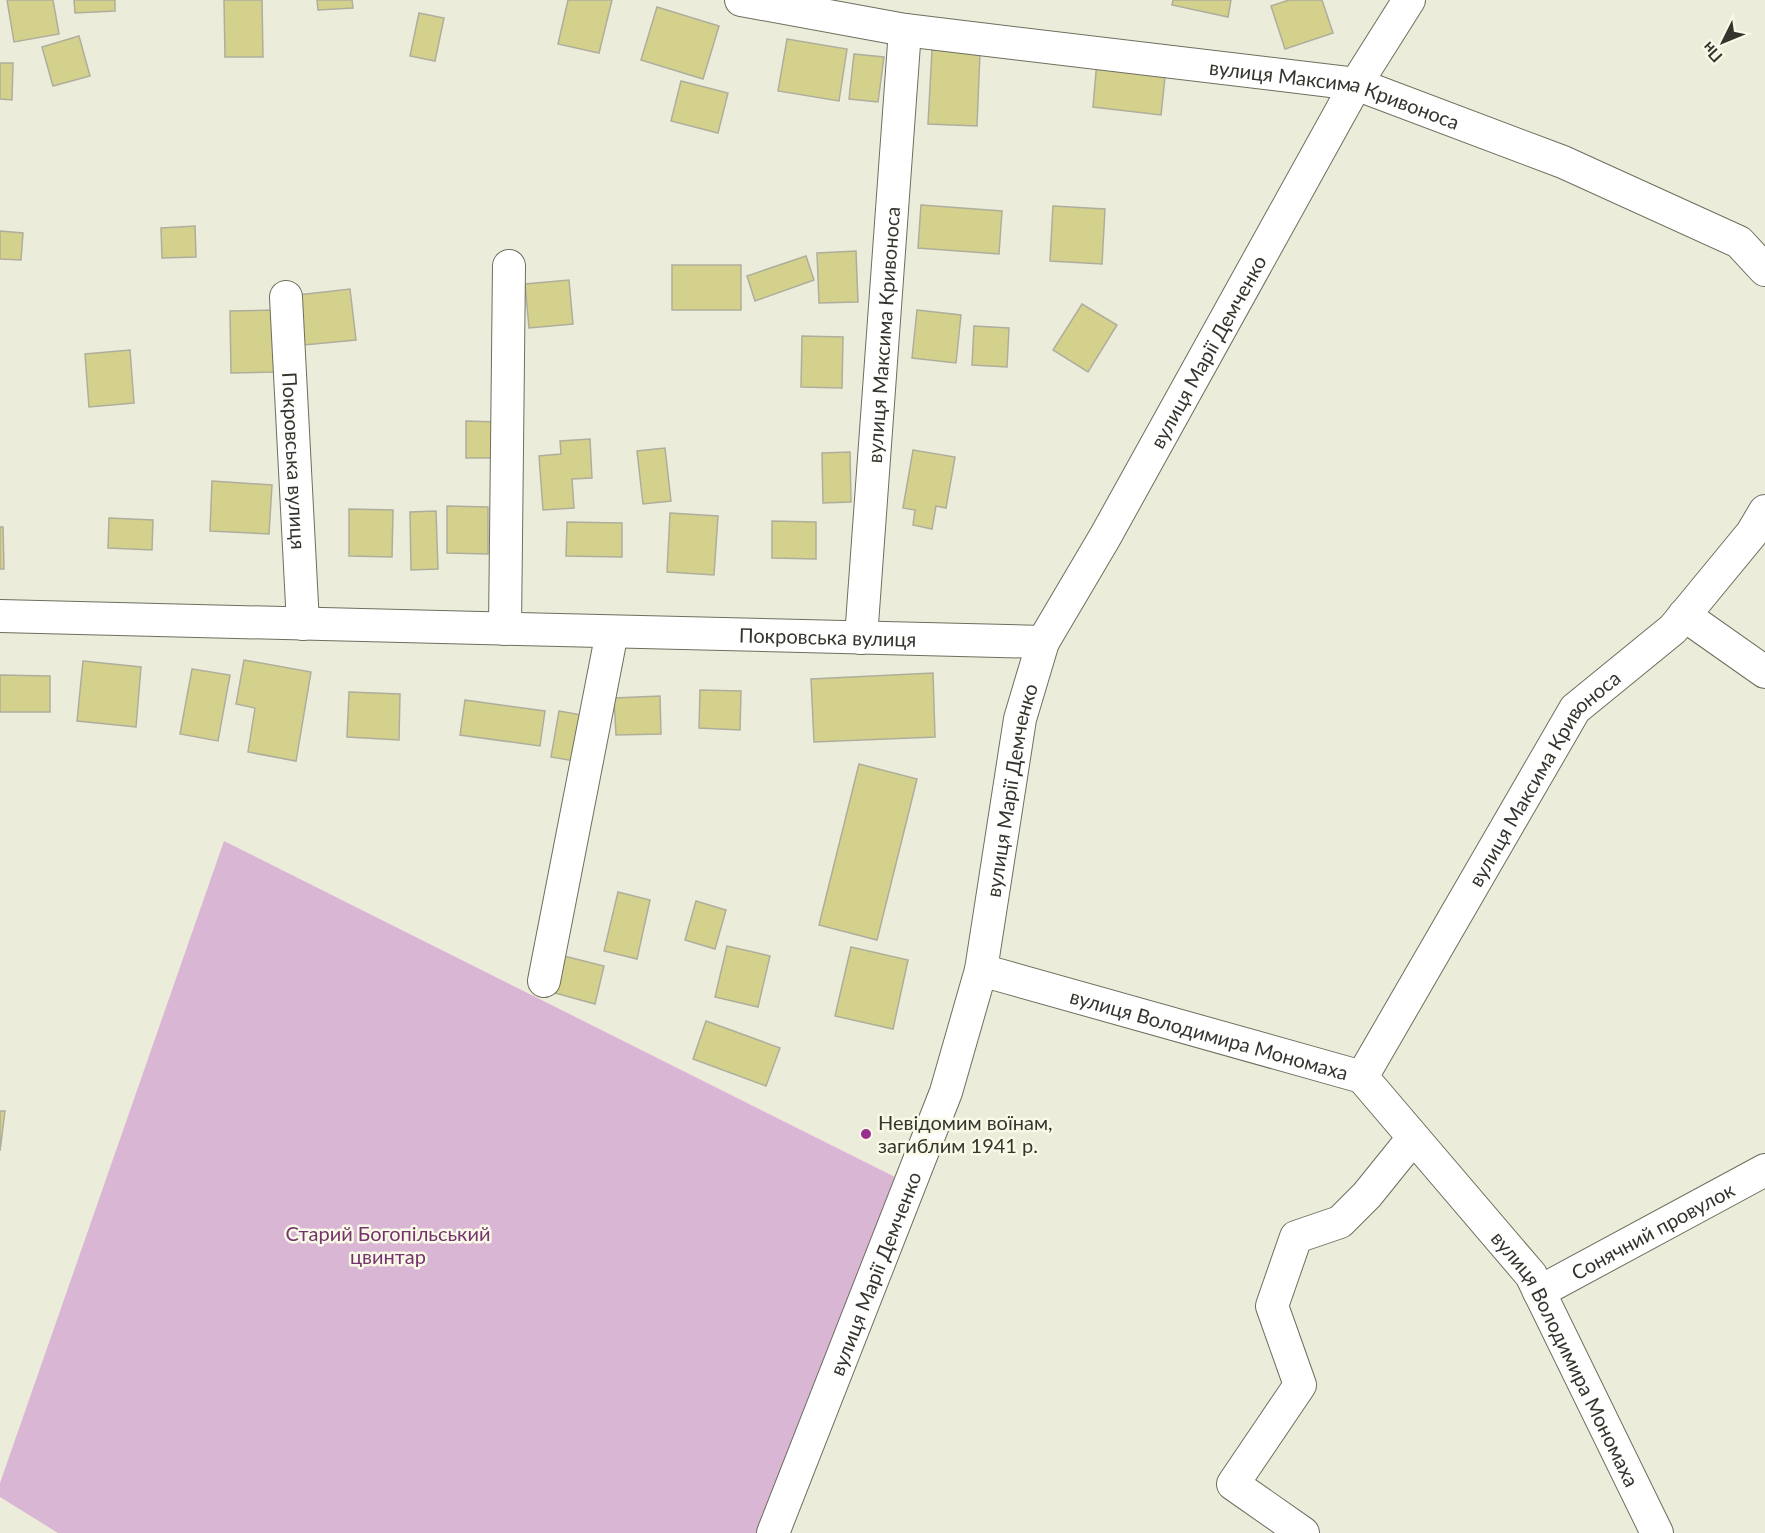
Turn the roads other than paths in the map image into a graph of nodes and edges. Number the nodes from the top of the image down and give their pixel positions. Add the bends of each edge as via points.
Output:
1 (741, 0) edge
2 (1409, 0) edge
3 (906, 30) junction
4 (1356, 84) junction
5 (1752, 245) edge
6 (509, 266) dead end
7 (1765, 270) edge
8 (286, 297) dead end
9 (1765, 511) edge
10 (1684, 615) junction
11 (0, 616) edge
12 (303, 624) junction
13 (505, 629) junction
14 (612, 632) junction
15 (861, 638) junction
16 (1043, 642) junction
17 (1765, 672) edge
18 (981, 970) junction
19 (544, 981) dead end
20 (1362, 1077) junction
21 (1413, 1138) junction
22 (1765, 1170) edge
23 (1539, 1292) junction
24 (773, 1533) edge
25 (1303, 1533) edge
26 (1657, 1533) edge

1 - 3 street, вулиця Максима Кривоноса
2 - 4 street, вулиця Марії Демченко
3 - 4 street, вулиця Максима Кривоноса
3 - 15 street, вулиця Максима Кривоноса
4 - 5 street, вулиця Максима Кривоноса via 1563,162
4 - 16 street, вулиця Марії Демченко via 1123,506
5 - 7 street, вулиця Максима Кривоноса
6 - 13 street
8 - 12 street, Покровська вулиця
9 - 10 street, вулиця Максима Кривоноса via 1752,533
10 - 17 street
10 - 20 street, вулиця Максима Кривоноса via 1575,709
11 - 12 street, Покровська вулиця
12 - 13 street, Покровська вулиця
13 - 14 street, Покровська вулиця
14 - 15 street, Покровська вулиця
14 - 19 street
15 - 16 street, Покровська вулиця
16 - 18 street, вулиця Марії Демченко via 1020,719
18 - 20 street, вулиця Володимира Мономаха
18 - 24 street, вулиця Марії Демченко via 946,1092
20 - 21 street, вулиця Володимира Мономаха
21 - 23 street, вулиця Володимира Мономаха via 1530,1275
21 - 25 street via 1340,1222 1296,1237 1272,1306 1300,1384 1233,1484
22 - 23 street, Сонячний провулок
23 - 26 street, вулиця Володимира Мономаха

